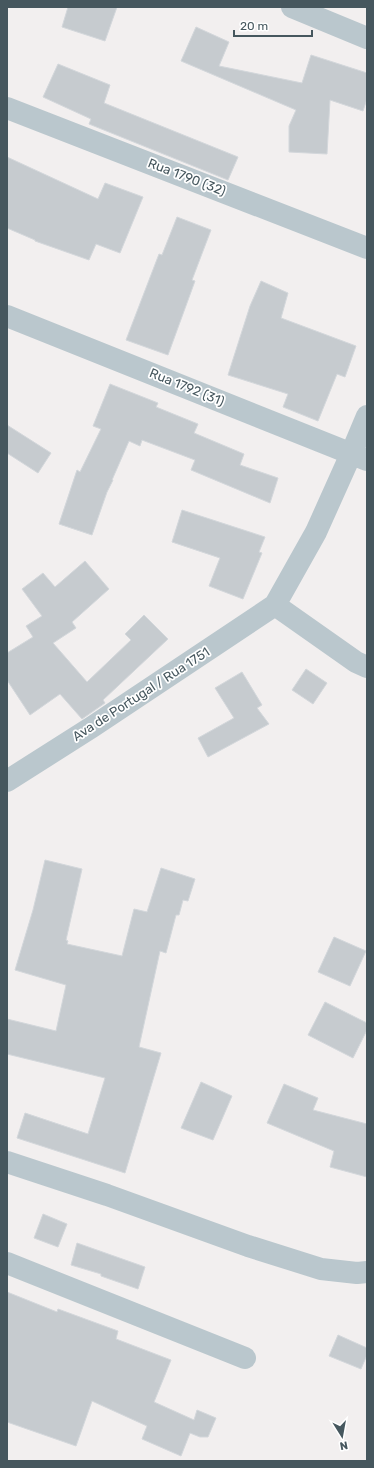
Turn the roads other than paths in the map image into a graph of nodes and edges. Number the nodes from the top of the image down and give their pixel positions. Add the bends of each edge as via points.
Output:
1 (292, 7) edge
2 (367, 38) edge
3 (7, 108) edge
4 (367, 248) edge
5 (7, 316) edge
6 (367, 416) edge
7 (359, 457) edge
8 (275, 605) junction
9 (367, 667) edge
10 (7, 781) edge
11 (7, 1162) edge
12 (7, 1263) edge
13 (367, 1272) edge
14 (245, 1358) dead end

1 - 2 street
3 - 4 street, Rua 1790 (32)
5 - 7 street, Rua 1792 (31)
6 - 7 street
7 - 8 street
8 - 9 street via 356,662
8 - 10 street, Ava de Portugal / Rua 1751
11 - 13 street via 321,1269
12 - 14 street

